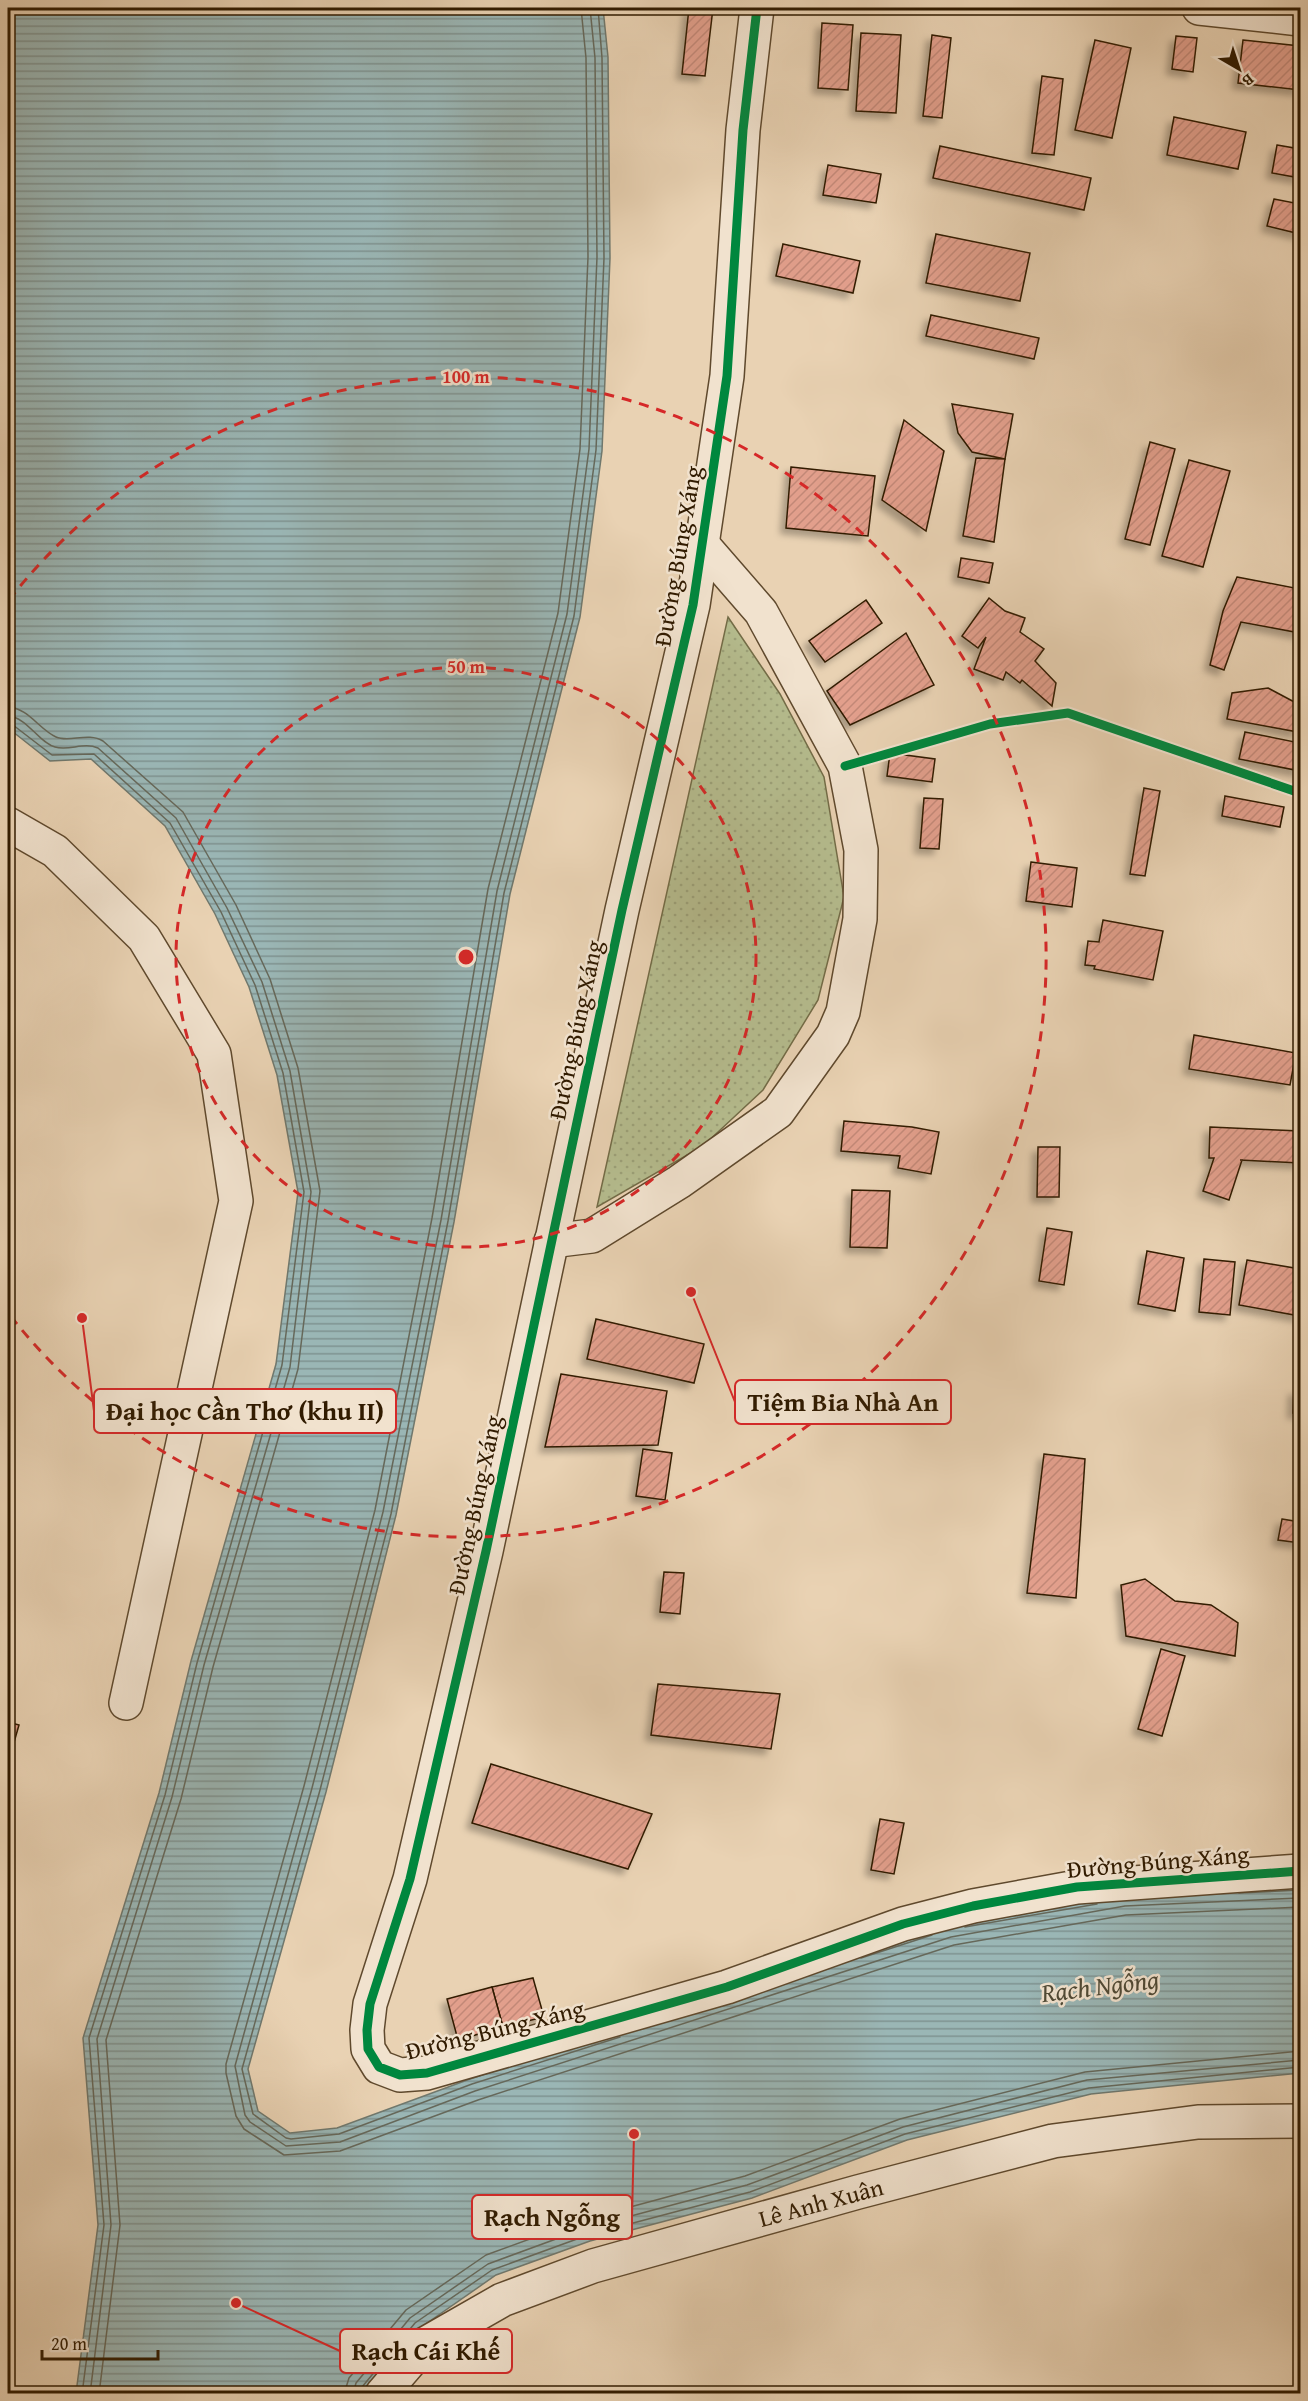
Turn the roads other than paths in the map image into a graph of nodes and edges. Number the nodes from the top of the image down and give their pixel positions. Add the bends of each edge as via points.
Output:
1 (757, 8) edge
2 (1199, 8) edge
3 (1300, 19) edge
4 (702, 544) junction
5 (8, 824) edge
6 (551, 1240) junction
7 (126, 1703) dead end
8 (1300, 1871) edge
9 (1300, 2121) edge
10 (382, 2394) edge

1 - 4 street, Đường Búng Xáng via 743,130 726,376
2 - 3 street
4 - 6 street, Đường Búng Xáng via 693,605
4 - 6 street via 761,612 845,766 861,850 860,919 843,1012 834,1035 778,1112 680,1182 592,1236
5 - 7 street via 55,851 144,938 214,1054 236,1201
6 - 8 street, Đường Búng Xáng via 486,1551 415,1857 370,2004 368,2049 379,2067 400,2074 427,2073 727,1987 903,1924 973,1906 1077,1887
9 - 10 street, Lê Anh Xuân via 1198,2122 1053,2141 593,2266 502,2300 425,2344

